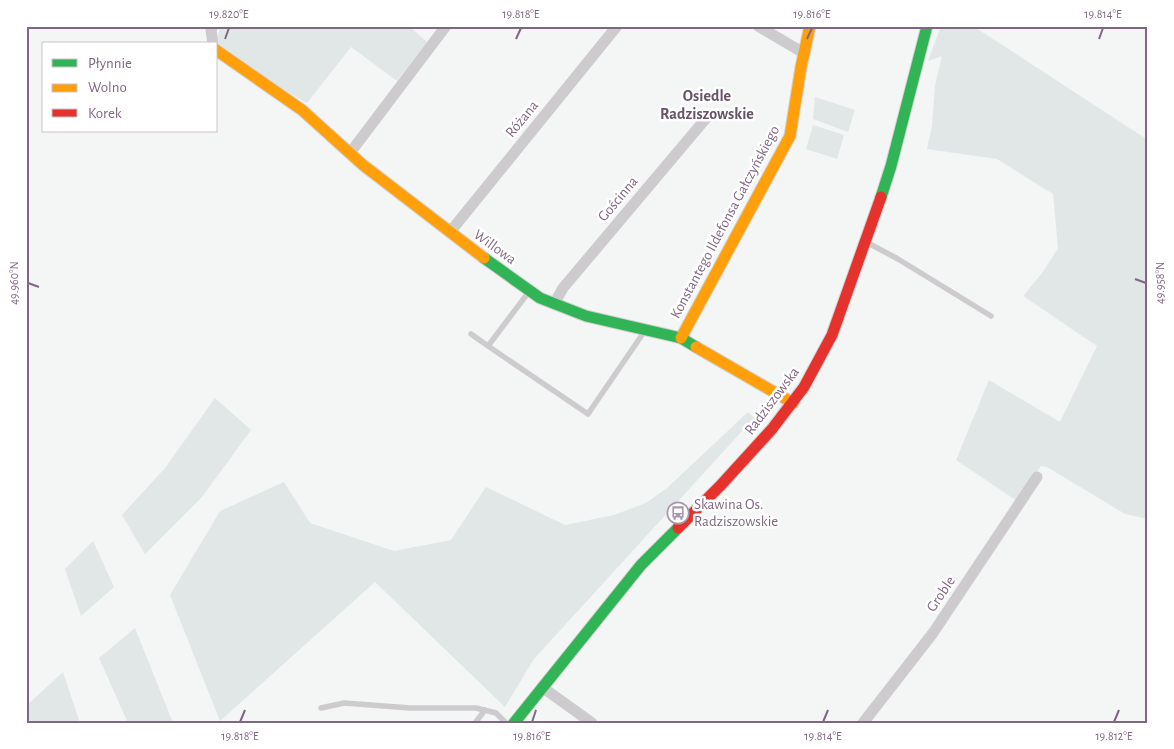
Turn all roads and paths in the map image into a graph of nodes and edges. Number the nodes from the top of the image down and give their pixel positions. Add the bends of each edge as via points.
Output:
1 (213, 26) edge
2 (446, 26) edge
3 (617, 26) edge
4 (758, 26) edge
5 (810, 26) edge
6 (927, 26) edge
7 (213, 42) edge
8 (218, 51) edge
9 (802, 52) junction
10 (708, 116) dead end
11 (350, 153) junction
12 (450, 232) junction
13 (866, 242) junction
14 (530, 291) junction
15 (554, 304) junction
16 (991, 316) dead end
17 (645, 330) junction
18 (471, 334) dead end
19 (681, 338) junction
20 (488, 346) junction
21 (793, 403) junction
22 (1037, 477) dead end
23 (542, 687) junction
24 (321, 708) dead end
25 (485, 710) junction
26 (475, 723) edge
27 (506, 723) edge
28 (514, 723) edge
29 (592, 723) edge
30 (863, 723) edge

1 - 7 street
2 - 11 street
3 - 12 street, Różana
4 - 9 street
5 - 9 street, Konstantego Ildefonsa Gałczyńskiego
6 - 13 street, Radziszowska via 891,166
8 - 11 street, Willowa via 302,110
9 - 19 street, Konstantego Ildefonsa Gałczyńskiego via 790,136
10 - 15 street, Gościnna via 563,288
11 - 12 street, Willowa
12 - 14 street, Willowa
13 - 16 lane
13 - 21 street, Radziszowska via 832,335
14 - 15 street, Willowa
14 - 20 lane
15 - 17 street, Willowa via 586,316
17 - 19 street, Willowa
17 - 20 lane via 588,414
18 - 20 lane
19 - 21 street, Willowa
21 - 23 street, Radziszowska via 636,572
22 - 30 street, Groble via 933,633
23 - 28 street, Radziszowska
23 - 29 street
24 - 25 lane via 344,703
25 - 26 lane
25 - 27 lane via 496,713

